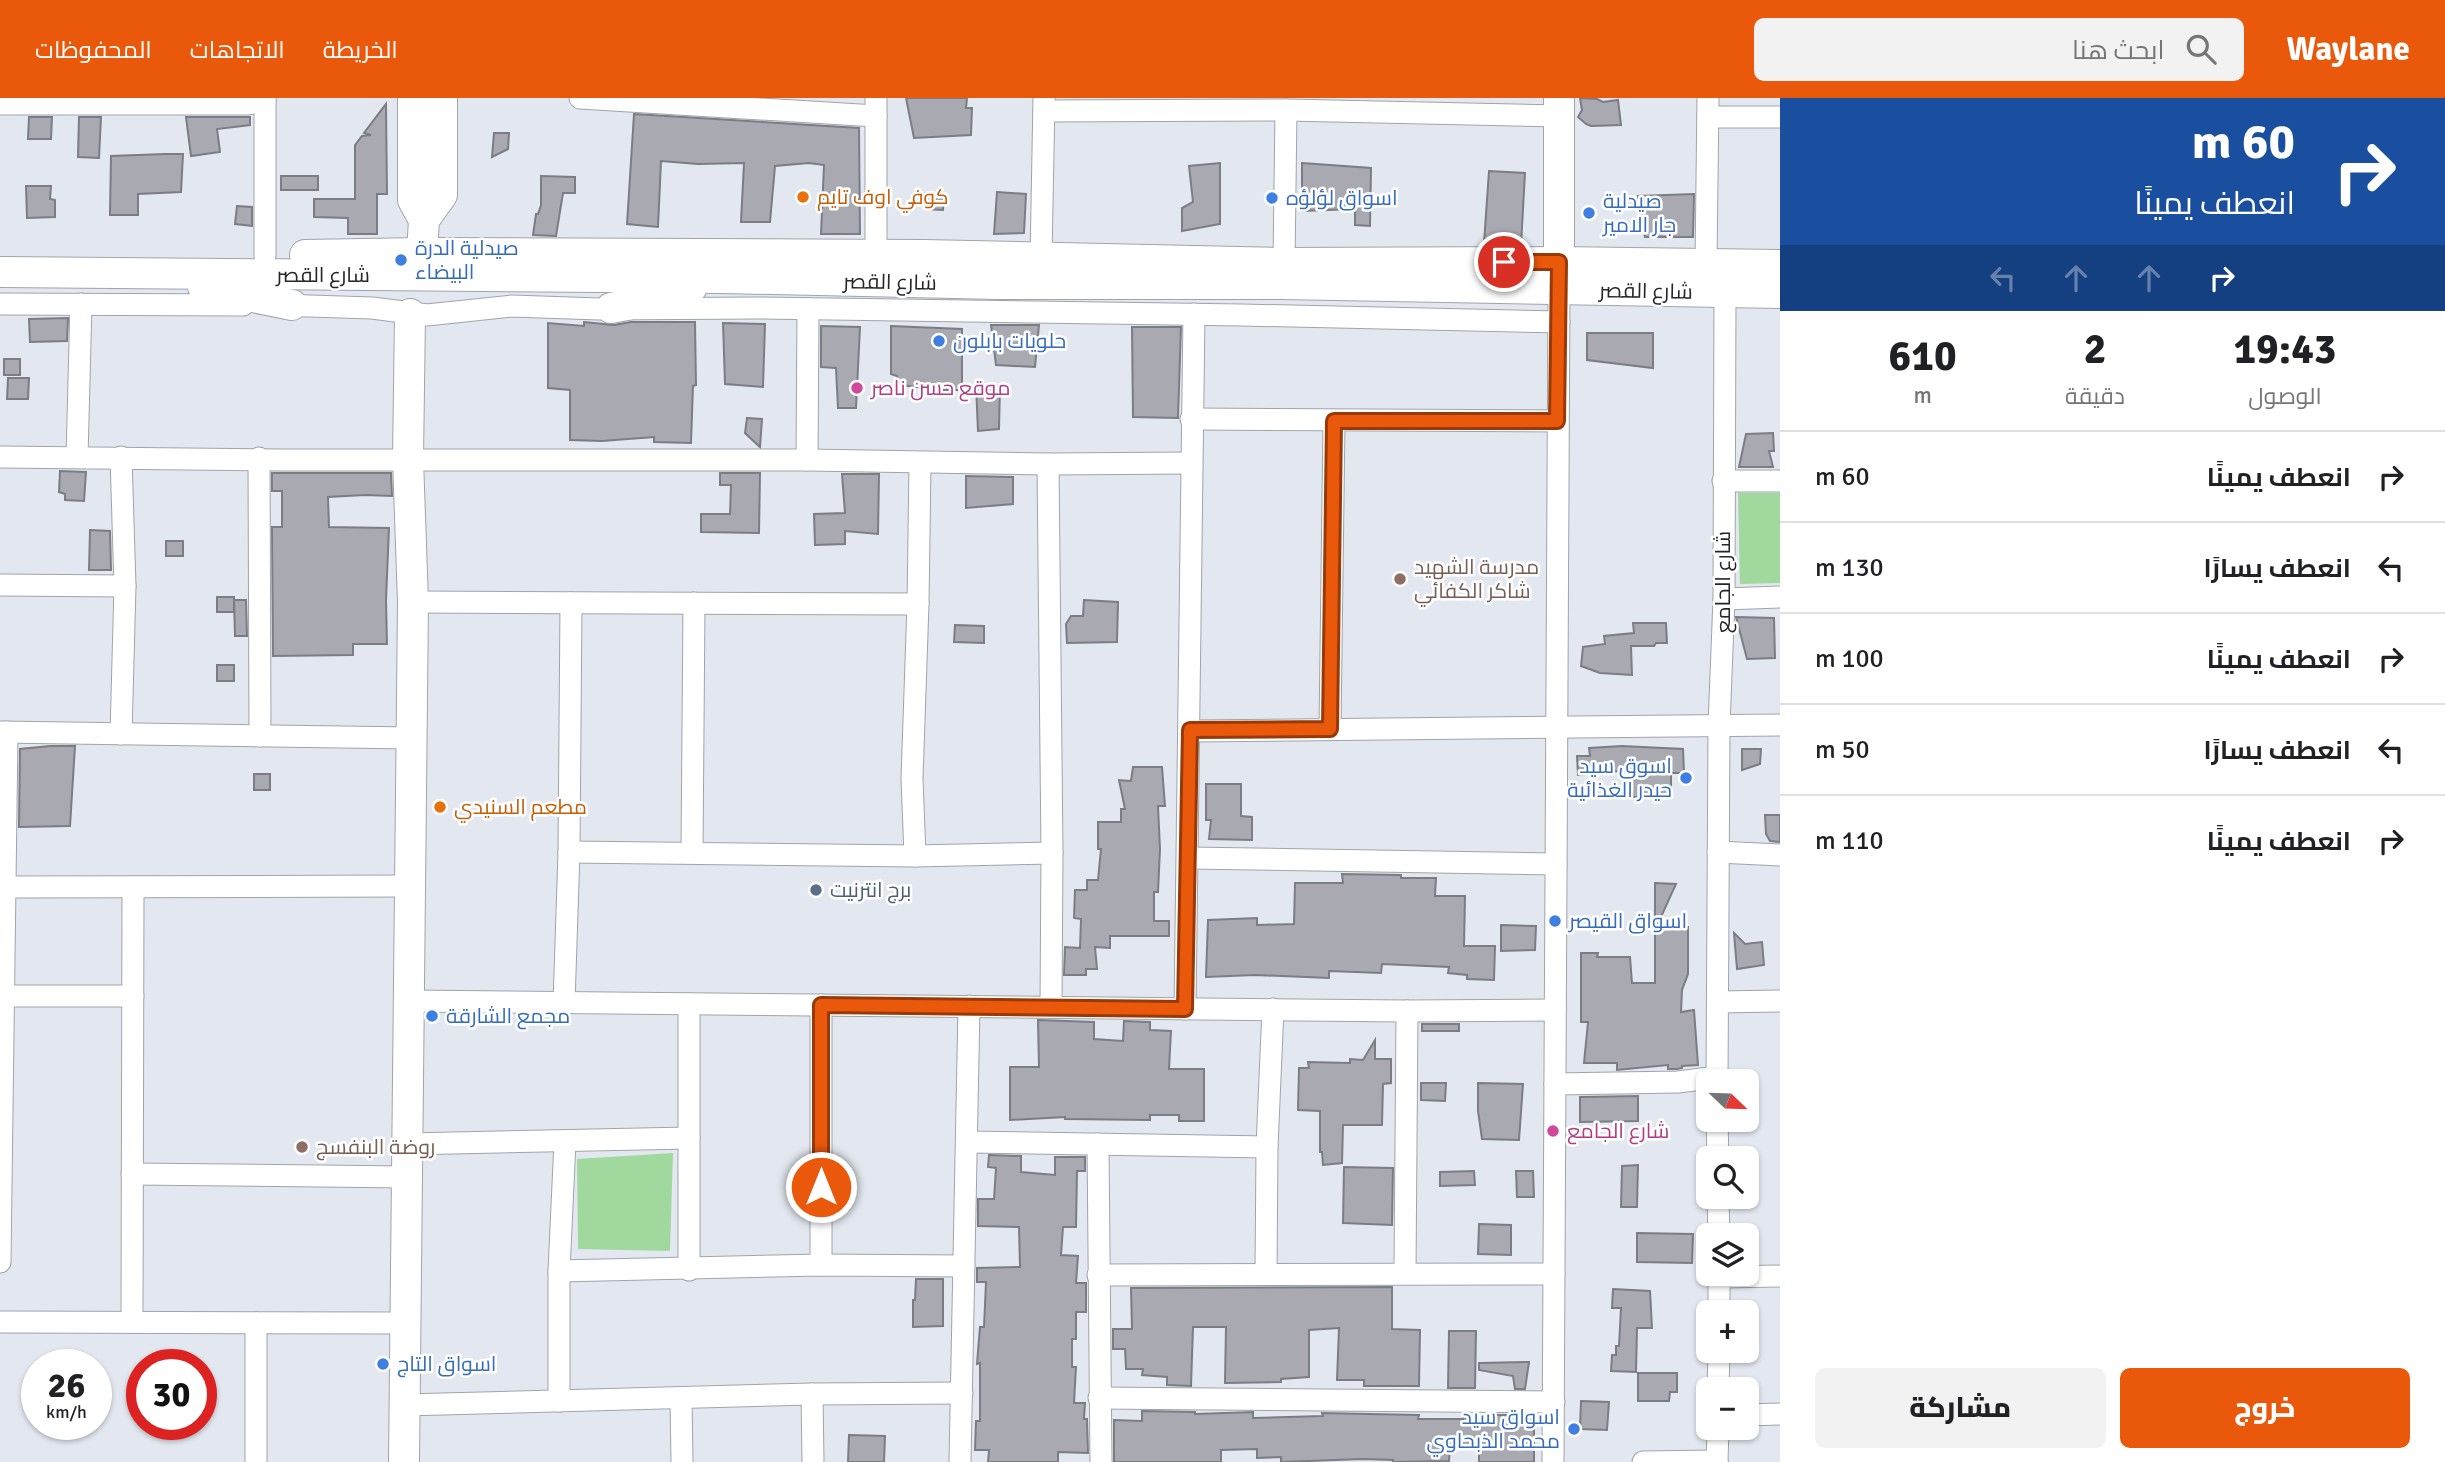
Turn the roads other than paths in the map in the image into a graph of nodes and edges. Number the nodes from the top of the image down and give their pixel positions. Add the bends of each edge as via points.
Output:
1 (413, 98) edge
2 (442, 98) edge
3 (580, 98) edge
4 (265, 100) edge
5 (0, 104) edge
6 (1044, 104) edge
7 (1399, 105) edge
8 (876, 107) edge
9 (1559, 107) edge
10 (1708, 107) edge
11 (1286, 110) junction
12 (1780, 117) edge
13 (424, 220) junction
14 (0, 252) edge
15 (422, 253) junction
16 (876, 255) junction
17 (265, 256) junction
18 (1041, 259) junction
19 (1284, 263) junction
20 (1706, 264) junction
21 (1780, 265) edge
22 (923, 269) junction
23 (998, 271) junction
24 (0, 272) edge
25 (138, 273) junction
26 (1559, 276) junction
27 (722, 278) junction
28 (1725, 292) junction
29 (1780, 293) edge
30 (0, 303) edge
31 (81, 304) junction
32 (292, 305) junction
33 (611, 308) junction
34 (808, 309) junction
35 (410, 314) junction
36 (1194, 314) junction
37 (1559, 322) junction
38 (1191, 419) junction
39 (1334, 421) junction
40 (1557, 421) junction
41 (0, 457) edge
42 (77, 457) junction
43 (121, 457) junction
44 (259, 458) junction
45 (408, 458) junction
46 (807, 460) junction
47 (920, 463) junction
48 (1191, 463) junction
49 (1048, 464) junction
50 (1723, 481) junction
51 (1780, 481) edge
52 (0, 585) edge
53 (125, 586) junction
54 (1780, 597) edge
55 (1724, 599) junction
56 (413, 602) junction
57 (571, 603) junction
58 (694, 603) junction
59 (918, 604) junction
60 (1720, 725) junction
61 (1780, 725) edge
62 (1557, 726) junction
63 (1330, 729) junction
64 (1190, 730) junction
65 (4, 732) edge
66 (121, 734) junction
67 (260, 736) junction
68 (412, 738) junction
69 (569, 852) junction
70 (692, 852) junction
71 (1718, 852) junction
72 (1052, 853) junction
73 (1780, 855) edge
74 (915, 856) junction
75 (1188, 858) junction
76 (1556, 864) junction
77 (410, 886) junction
78 (5, 887) junction
79 (134, 887) junction
80 (4, 996) junction
81 (133, 996) junction
82 (409, 1001) junction
83 (1780, 1001) edge
84 (1717, 1002) junction
85 (564, 1003) junction
86 (689, 1004) junction
87 (821, 1005) junction
88 (969, 1006) junction
89 (1051, 1007) junction
90 (1185, 1009) junction
91 (1273, 1009) junction
92 (1407, 1010) junction
93 (1555, 1010) junction
94 (1717, 1069) edge
95 (1696, 1081) edge
96 (1555, 1084) junction
97 (689, 1138) junction
98 (565, 1141) junction
99 (968, 1142) junction
100 (407, 1144) junction
101 (1098, 1144) junction
102 (1267, 1147) junction
103 (132, 1174) junction
104 (407, 1177) junction
105 (1, 1180) edge
106 (0, 1262) edge
107 (821, 1265) junction
108 (964, 1266) junction
109 (690, 1269) junction
110 (559, 1271) junction
111 (1405, 1273) junction
112 (1266, 1274) junction
113 (1554, 1274) junction
114 (1098, 1275) junction
115 (1759, 1276) edge
116 (1780, 1276) edge
117 (0, 1322) edge
118 (132, 1322) junction
119 (256, 1323) junction
120 (405, 1323) junction
121 (962, 1393) junction
122 (812, 1394) junction
123 (681, 1398) junction
124 (1099, 1398) junction
125 (559, 1401) junction
126 (1553, 1402) junction
127 (404, 1405) junction
128 (1780, 1414) edge
129 (1759, 1415) edge
130 (1718, 1440) edge
131 (1717, 1461) edge
132 (256, 1462) edge
133 (404, 1462) edge
134 (682, 1462) edge
135 (813, 1462) edge
136 (960, 1462) edge
137 (1101, 1462) edge
138 (1553, 1462) edge
139 (1643, 1462) edge

1 - 13 street via 412,200
2 - 13 street via 442,195
3 - 8 street
4 - 5 street via 248,104
4 - 17 street
6 - 11 street
6 - 18 street
7 - 9 street
7 - 11 street
8 - 16 street
9 - 26 street
10 - 12 street
10 - 20 street
11 - 19 street
13 - 15 street
14 - 17 street, شارع القصر
15 - 16 street, شارع القصر
15 - 17 street, شارع القصر
16 - 22 street, شارع القصر
18 - 19 street, شارع القصر
18 - 23 street, شارع القصر
19 - 26 street, شارع القصر
20 - 21 street
20 - 26 street
22 - 23 street, شارع القصر
22 - 27 street, شارع القصر
23 - 26 street, شارع القصر via 1280,284
24 - 25 street, شارع القصر
25 - 27 street, شارع القصر
25 - 32 street
26 - 28 street, شارع القصر
26 - 37 street
27 - 33 street
28 - 29 street, شارع القصر
28 - 50 street, شارع الجامع
30 - 31 street
31 - 32 street
31 - 42 street
32 - 35 street
33 - 34 street
33 - 35 street via 492,307
34 - 36 street
34 - 46 street
35 - 45 street
36 - 37 street
36 - 38 street
37 - 40 street
38 - 39 street
38 - 48 street
39 - 40 street
39 - 63 street
40 - 62 street
41 - 42 street
42 - 43 street
43 - 44 street
43 - 53 street
44 - 45 street
44 - 67 street
45 - 46 street
45 - 56 street
46 - 47 street
47 - 49 street
47 - 59 street
48 - 49 street
48 - 64 street
49 - 72 street
50 - 51 street
50 - 55 street, شارع الجامع
52 - 53 street
53 - 66 street
54 - 55 street
55 - 60 street, شارع الجامع
56 - 57 street
56 - 68 street
57 - 58 street
57 - 69 street
58 - 59 street
58 - 70 street
59 - 74 street via 912,779
60 - 61 street
60 - 62 street
60 - 71 street, شارع الجامع
62 - 63 street
62 - 76 street
63 - 64 street
64 - 75 street
65 - 66 street
65 - 78 street
66 - 67 street
67 - 68 street
68 - 77 street
69 - 70 street
69 - 85 street
70 - 74 street
71 - 73 street
71 - 84 street, شارع الجامع
72 - 74 street
72 - 89 street
75 - 76 street
75 - 90 street
76 - 93 street
77 - 79 street
77 - 82 street
78 - 79 street
78 - 80 street
79 - 81 street
80 - 81 street
80 - 105 street
81 - 103 street
82 - 85 street
82 - 100 street
83 - 84 street
84 - 94 street, شارع الجامع
85 - 86 street
86 - 87 street
86 - 97 street
87 - 88 street
87 - 107 street
88 - 89 street
88 - 99 street
89 - 90 street
90 - 91 street
91 - 92 street
91 - 102 street
92 - 93 street
92 - 111 street
93 - 96 street
95 - 96 street
96 - 113 street
97 - 98 street
97 - 109 street
98 - 100 street
98 - 110 street
99 - 101 street
99 - 108 street
100 - 104 street
101 - 102 street
101 - 114 street
102 - 112 street
103 - 104 street
103 - 118 street
104 - 120 street
105 - 106 street
107 - 108 street
107 - 109 street
108 - 121 street
109 - 110 street
110 - 125 street
111 - 112 street
111 - 113 street
112 - 114 street
113 - 126 street
114 - 124 street
115 - 116 street
117 - 118 street
118 - 119 street
119 - 120 street
119 - 132 street
120 - 127 street
121 - 122 street
121 - 136 street
122 - 123 street
122 - 135 street
123 - 125 street
123 - 134 street
124 - 126 street
124 - 137 street
125 - 127 street
126 - 138 street
127 - 133 street
128 - 129 street
130 - 131 street
131 - 139 street

